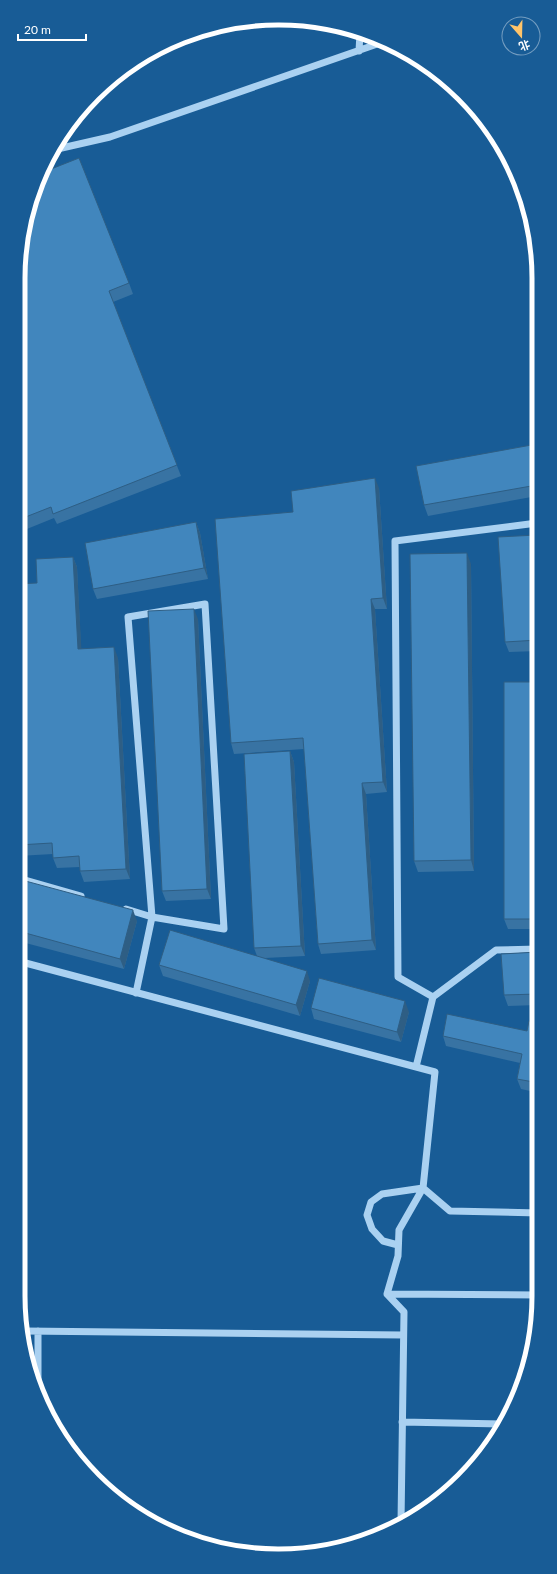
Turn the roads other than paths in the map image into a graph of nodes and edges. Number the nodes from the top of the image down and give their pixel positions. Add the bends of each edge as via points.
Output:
1 (360, 38) edge
2 (377, 44) edge
3 (359, 51) junction
4 (62, 148) edge
5 (532, 524) edge
6 (25, 880) edge
7 (90, 899) edge
8 (119, 907) edge
9 (152, 917) junction
10 (532, 949) edge
11 (25, 963) edge
12 (136, 992) junction
13 (433, 997) junction
14 (416, 1067) junction
15 (423, 1188) junction
16 (532, 1213) edge
17 (398, 1244) junction
18 (387, 1294) junction
19 (532, 1296) edge
20 (27, 1331) edge
21 (38, 1331) junction
22 (403, 1335) junction
23 (38, 1377) edge
24 (402, 1422) junction
25 (497, 1424) edge
26 (401, 1517) edge

1 - 3 street
2 - 3 street
3 - 4 street via 110,137
5 - 13 street via 395,541 398,977
6 - 7 street
8 - 9 street
9 - 9 street via 128,617 205,604 224,929
9 - 12 street
10 - 13 street via 496,950
11 - 12 street
12 - 14 street
13 - 14 street
14 - 15 street via 435,1072
15 - 16 street via 450,1211
15 - 17 street via 399,1230
15 - 17 street via 382,1194 370,1202 367,1215 372,1229 383,1241
17 - 18 street via 398,1256
18 - 19 street
18 - 22 street via 404,1312
20 - 21 street
21 - 22 street
21 - 23 street
22 - 24 street
24 - 25 street
24 - 26 street

